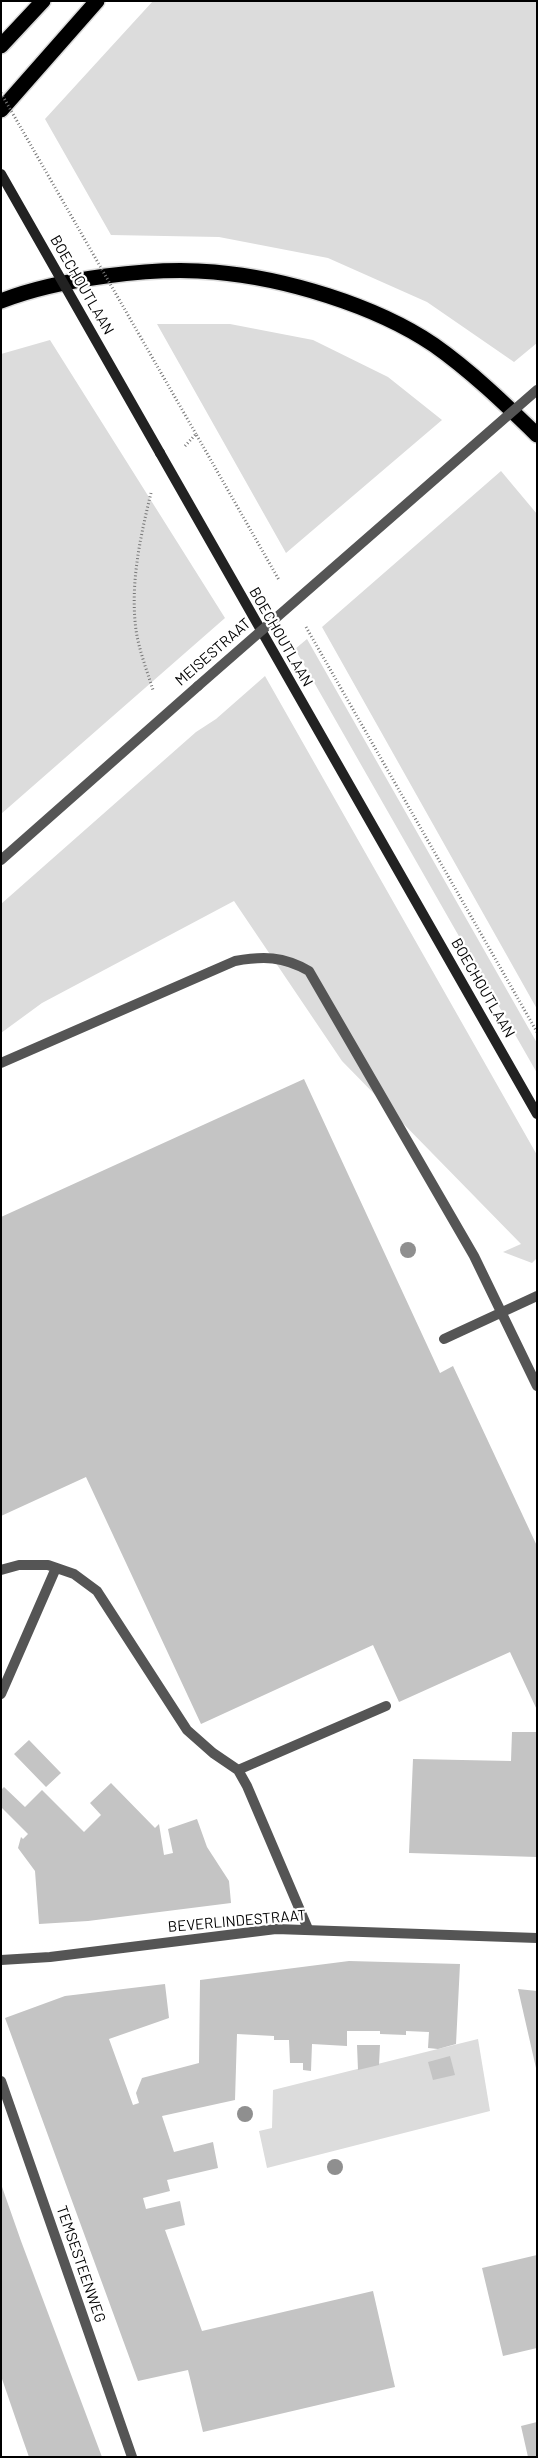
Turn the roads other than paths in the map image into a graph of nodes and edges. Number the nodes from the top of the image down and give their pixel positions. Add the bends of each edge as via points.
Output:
1 (43, 1) edge
2 (97, 1) edge
3 (1, 46) edge
4 (1, 110) edge
5 (1, 174) edge
6 (1, 301) edge
7 (537, 390) edge
8 (537, 434) edge
9 (1, 860) edge
10 (1, 1063) edge
11 (537, 1114) edge
12 (537, 1296) edge
13 (501, 1312) junction
14 (444, 1339) dead end
15 (537, 1386) edge
16 (56, 1568) junction
17 (1, 1570) edge
18 (1, 1694) edge
19 (386, 1706) dead end
20 (238, 1770) junction
21 (308, 1929) junction
22 (537, 1938) edge
23 (1, 1960) edge
24 (1, 2081) edge
25 (132, 2457) edge

1 - 3 highway
2 - 4 highway
5 - 11 main road, BOECHOUTLAAN, bridge
6 - 8 highway via 71,281 149,272 213,272 296,286 364,308 433,345 491,390
7 - 9 street, MEISESTRAAT, bridge
10 - 13 street via 235,961 278,957 294,962 309,971 474,1256
12 - 13 street
13 - 14 street
13 - 15 street
16 - 17 street via 19,1565
16 - 18 street
16 - 20 street via 74,1574 97,1591 187,1730
19 - 20 street
20 - 21 street
21 - 22 street, BEVERLINDESTRAAT
21 - 23 street, BEVERLINDESTRAAT via 276,1929 50,1957
24 - 25 street, TEMSESTEENWEG

